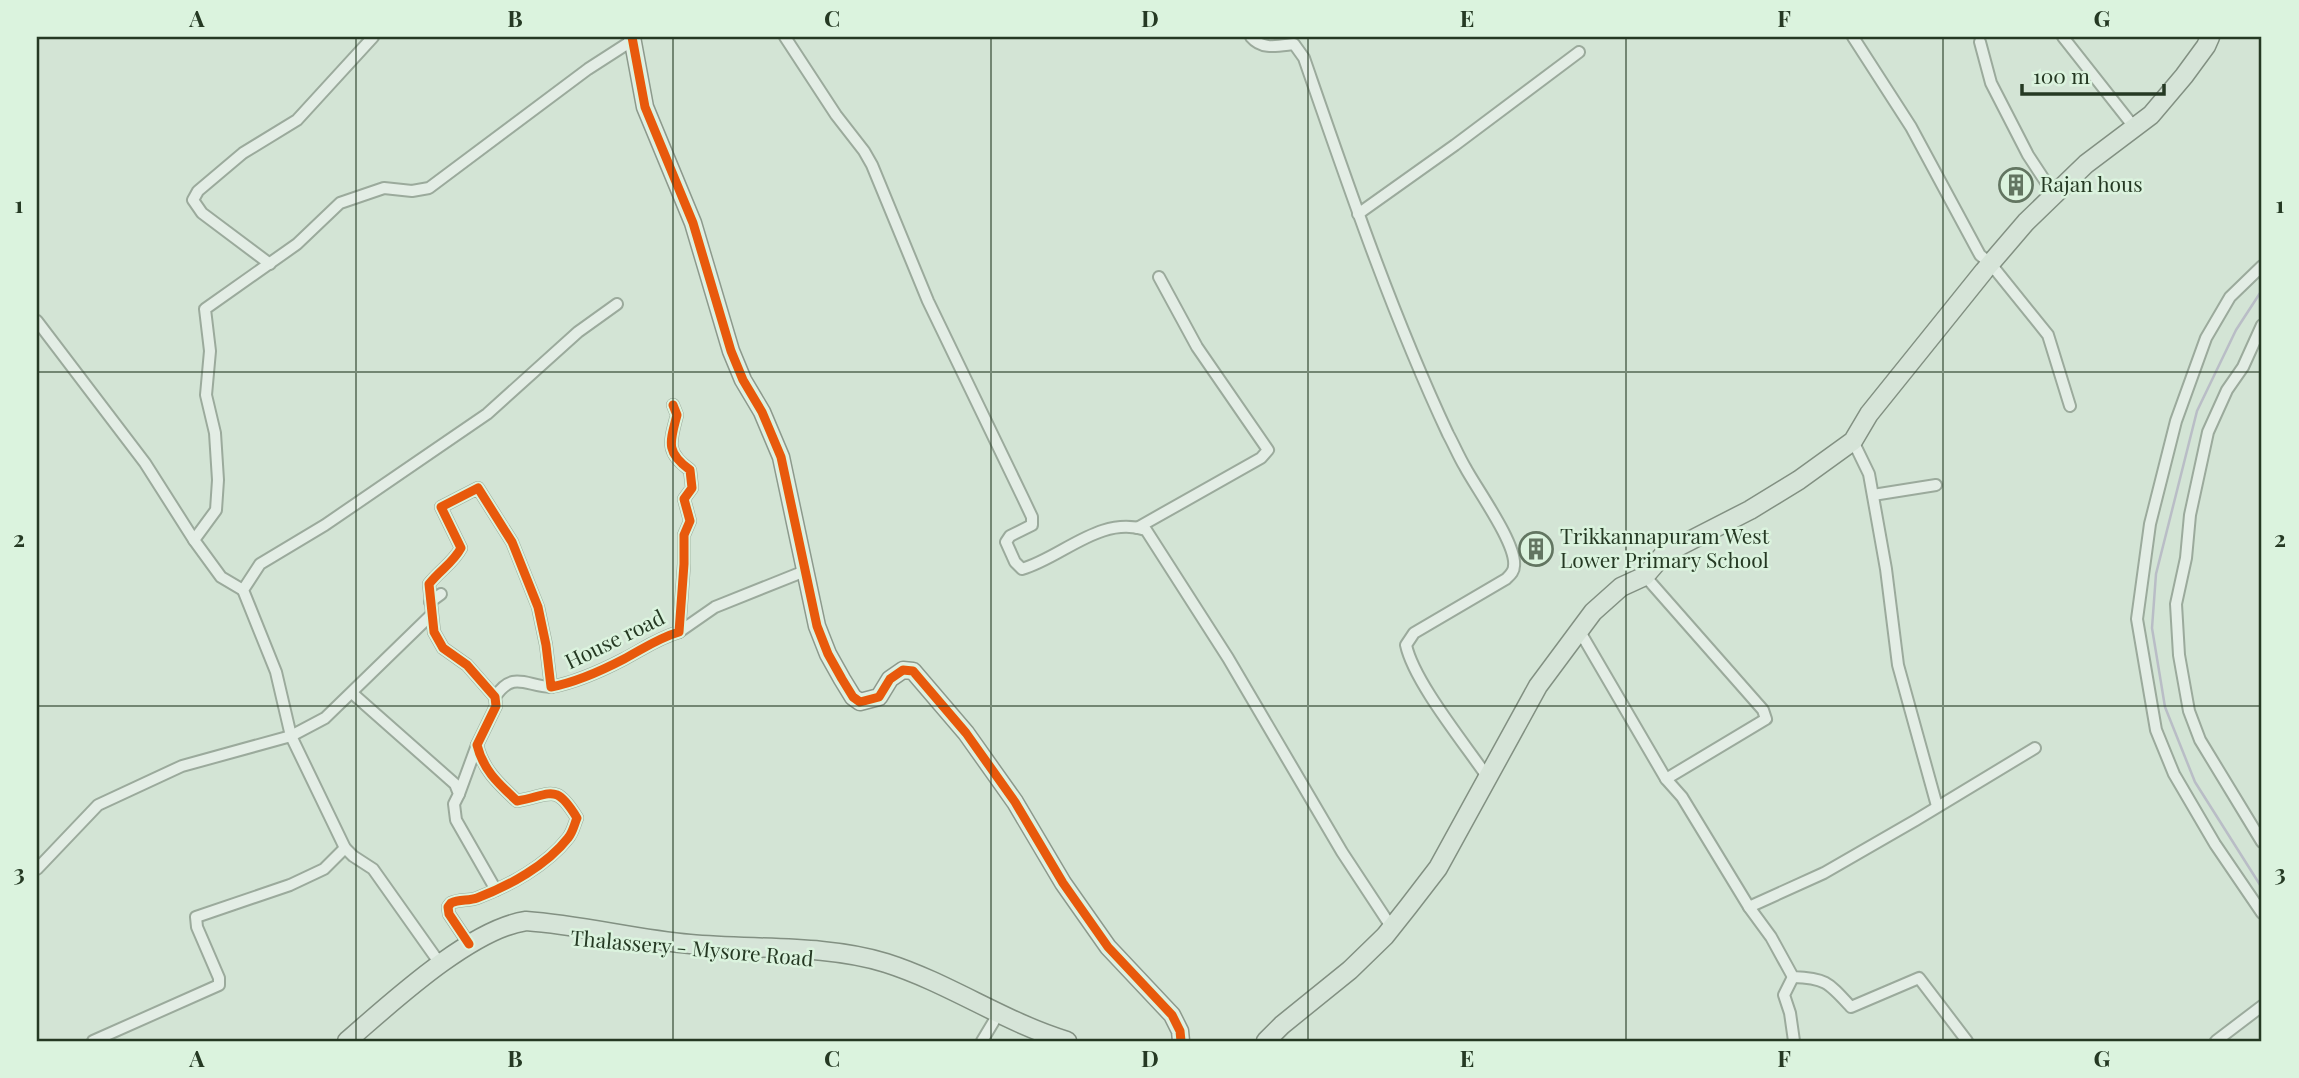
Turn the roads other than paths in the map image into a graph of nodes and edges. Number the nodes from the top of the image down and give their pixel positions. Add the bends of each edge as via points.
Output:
1 (373, 37) edge
2 (785, 37) edge
3 (1251, 37) edge
4 (1853, 37) edge
5 (2063, 37) edge
6 (2210, 37) edge
7 (632, 38) edge
8 (1980, 42) dead end
9 (1579, 52) dead end
10 (2134, 127) junction
11 (2055, 196) junction
12 (1358, 214) junction
13 (1990, 263) junction
14 (270, 264) junction
15 (2262, 266) edge
16 (1159, 277) dead end
17 (617, 304) dead end
18 (37, 321) edge
19 (2262, 325) edge
20 (673, 405) dead end
21 (2070, 407) dead end
22 (1853, 441) junction
23 (1936, 485) dead end
24 (1873, 495) junction
25 (1137, 528) junction
26 (194, 540) junction
27 (805, 571) junction
28 (1646, 576) junction
29 (243, 590) junction
30 (441, 594) dead end
31 (429, 603) junction
32 (431, 615) junction
33 (1578, 630) junction
34 (679, 632) junction
35 (551, 687) junction
36 (352, 693) junction
37 (495, 697) junction
38 (291, 736) junction
39 (477, 745) junction
40 (2035, 748) dead end
41 (1488, 778) junction
42 (1666, 779) junction
43 (458, 794) junction
44 (1937, 806) junction
45 (2262, 842) edge
46 (345, 848) junction
47 (37, 869) edge
48 (496, 890) junction
49 (1749, 907) junction
50 (2262, 913) edge
51 (1392, 928) junction
52 (469, 944) junction
53 (440, 965) junction
54 (1793, 977) junction
55 (2262, 1006) edge
56 (994, 1021) junction
57 (93, 1041) edge
58 (347, 1041) edge
59 (363, 1041) edge
60 (982, 1041) edge
61 (1041, 1041) edge
62 (1067, 1041) edge
63 (1181, 1041) edge
64 (1266, 1041) edge
65 (1794, 1041) edge
66 (1967, 1041) edge
67 (2216, 1041) edge

1 - 14 street via 297,120 243,153 193,200 202,214
2 - 25 street via 872,165 928,301 1023,498 1032,525 1006,542 1015,562 1022,569 1113,527
3 - 12 street via 1264,47 1293,44 1304,58
4 - 13 street via 1910,127 1980,255
5 - 10 street
6 - 10 main road via 2167,97
7 - 14 street via 429,188 384,188 340,203
7 - 27 street via 645,107 693,223 731,351 781,457
8 - 11 street via 1991,83 2028,156
9 - 12 street
10 - 11 main road via 2086,164
11 - 13 main road
12 - 41 street via 1422,376 1515,564 1506,579 1414,633 1406,645 1411,662
13 - 21 street via 2048,335
13 - 22 main road via 1869,414
14 - 26 street via 205,309 210,351 206,396 215,433 218,480 216,510
15 - 50 street via 2230,297 2206,338 2176,421 2150,524 2137,619 2156,730 2174,774
16 - 25 street via 1197,347 1268,450
17 - 29 street via 578,332 487,414 260,564
18 - 26 street via 145,463
19 - 45 street via 2208,432 2176,604 2189,711 2200,740
20 - 34 street, House road via 677,415 670,443 678,461 690,470 692,488 684,499 690,521 684,535
22 - 24 street via 1869,474
22 - 28 main road via 1750,510 1664,554
23 - 24 street
24 - 44 street via 1898,665
25 - 51 street via 1146,530 1228,658
26 - 29 street via 220,577
27 - 34 street via 715,607
27 - 63 street via 817,626 853,697 860,702 879,697 890,679 903,670 913,671 966,733 1015,802 1108,947 1172,1015
28 - 33 main road via 1620,587
28 - 42 street via 1766,719
29 - 38 street via 276,672
30 - 31 street
31 - 32 street, House road
31 - 35 street, House road via 429,584 461,548 441,507 478,488 512,542 538,607
32 - 36 street
32 - 37 street, House road via 443,648
33 - 41 main road via 1538,686
33 - 42 street
34 - 35 street, House road via 660,637 577,681
35 - 37 street via 519,681 506,684
36 - 38 street via 325,718
36 - 43 street via 450,778
37 - 39 street via 496,706
38 - 46 street
38 - 47 street via 182,766 98,805
39 - 43 street
39 - 48 street via 491,776 517,801 559,795 577,818 559,849
40 - 44 street
41 - 51 main road via 1438,868
42 - 49 street via 1682,797
43 - 48 street via 456,820
44 - 49 street via 1824,873
46 - 53 street via 373,869
46 - 57 street via 324,869 290,885 196,917 219,985
48 - 52 street via 454,901 448,907
49 - 54 street
51 - 64 main road
52 - 53 main road
52 - 62 main road via 510,923 526,922 666,941 866,958 921,976
53 - 58 main road
54 - 65 street via 1784,995
54 - 66 street via 1815,978 1831,985 1851,1007 1919,978
55 - 67 street
56 - 59 main road, Thalassery - Mysore Road via 928,988 874,970 525,932 489,944 456,966
56 - 60 street
56 - 61 main road, Thalassery - Mysore Road

